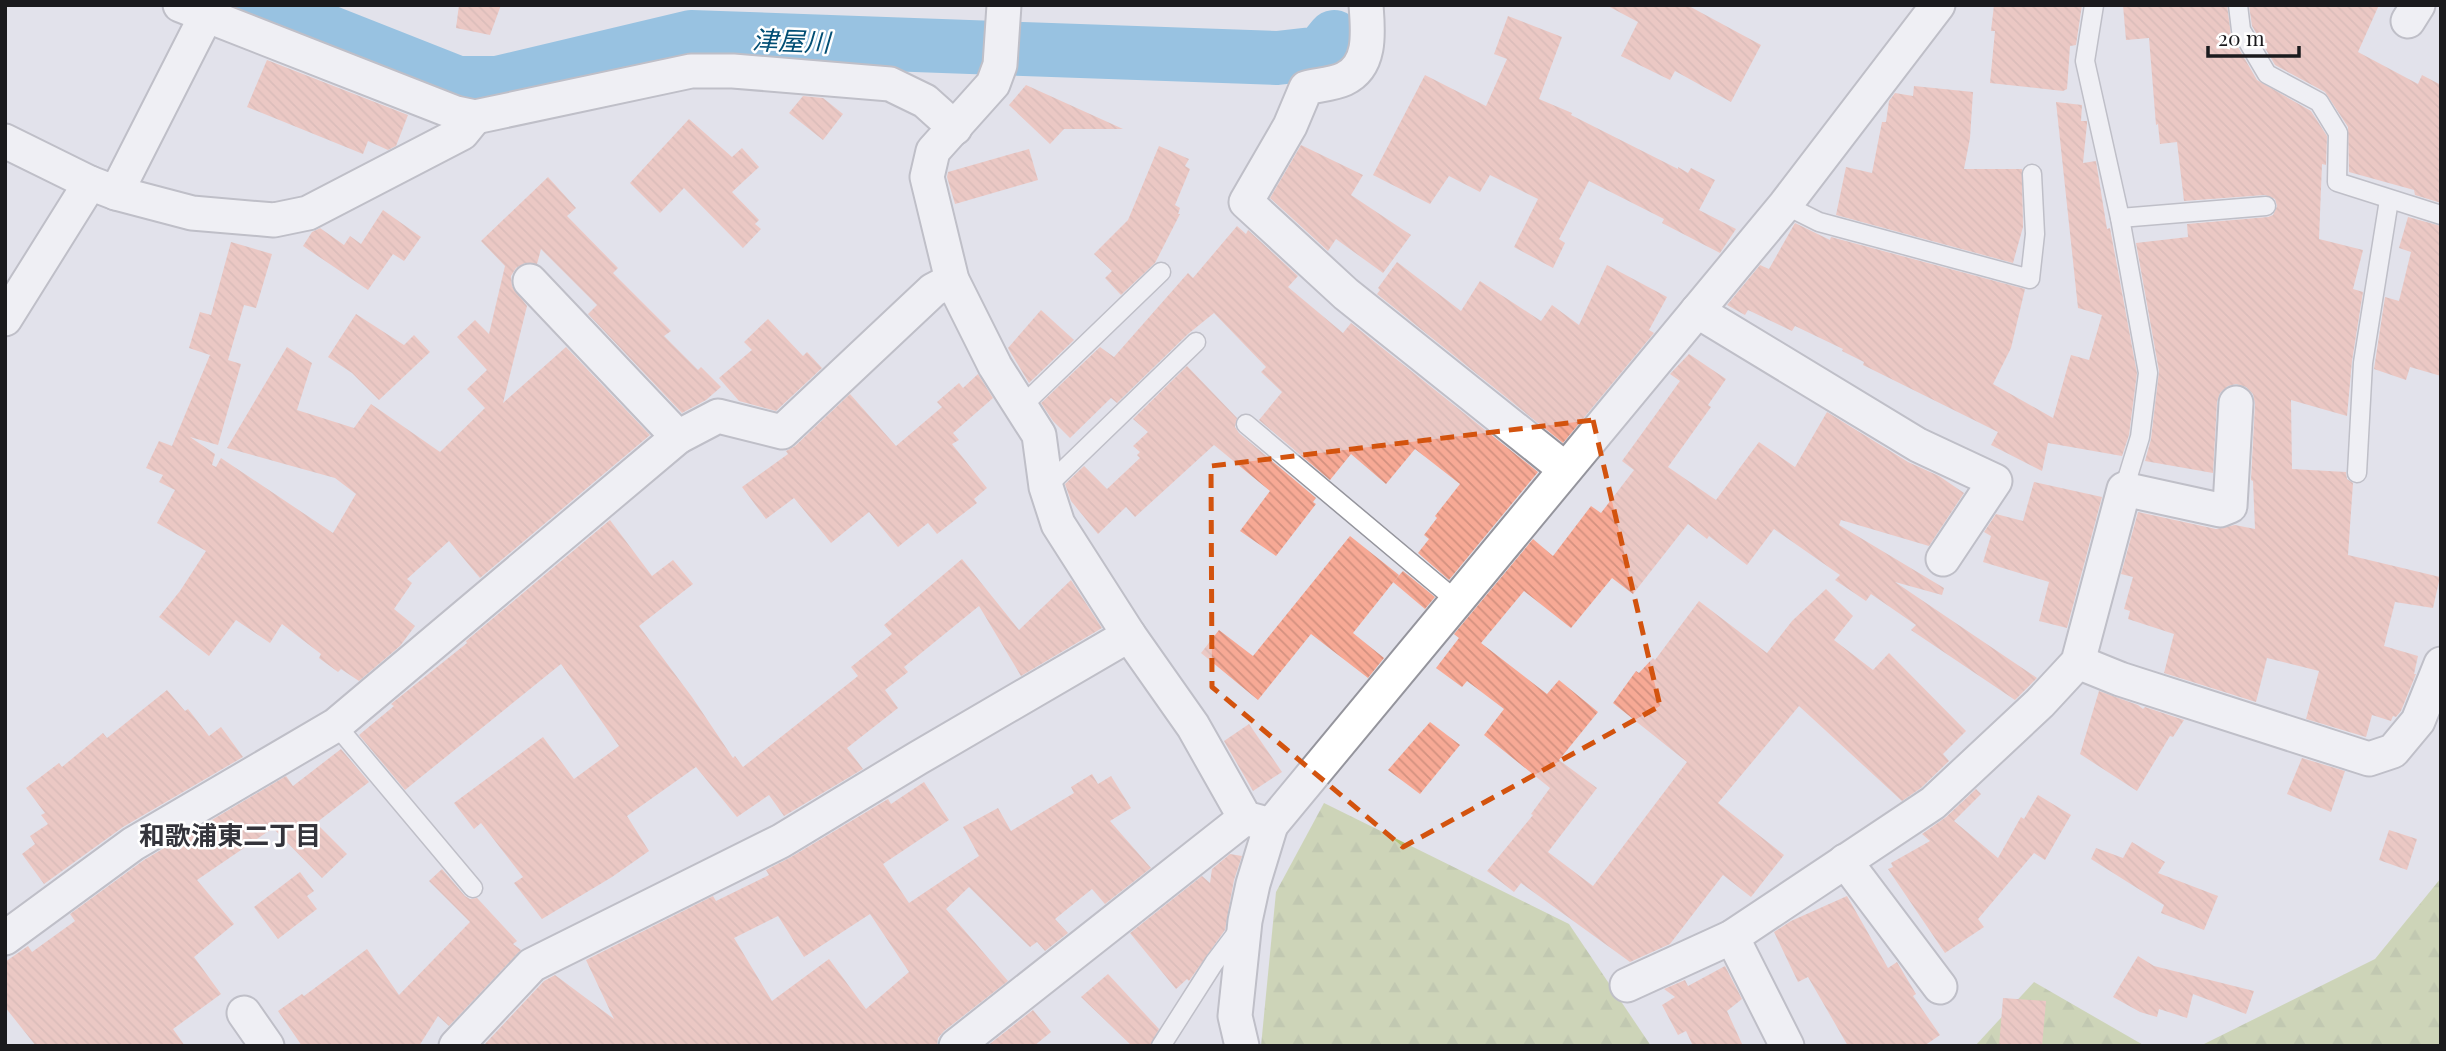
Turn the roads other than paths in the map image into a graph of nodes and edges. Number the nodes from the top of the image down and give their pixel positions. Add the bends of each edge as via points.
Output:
1 (1366, 5) edge
2 (1938, 5) edge
3 (2094, 5) edge
4 (2238, 5) edge
5 (193, 10) edge
6 (1003, 18) edge
7 (475, 117) junction
8 (955, 128) junction
9 (5, 141) edge
10 (2032, 174) dead end
11 (103, 188) junction
12 (2389, 200) junction
13 (1785, 205) junction
14 (2266, 206) dead end
15 (2441, 215) edge
16 (2120, 218) junction
17 (1161, 272) dead end
18 (530, 281) dead end
19 (952, 281) junction
20 (1697, 311) junction
21 (5, 319) edge
22 (1196, 342) dead end
23 (2236, 403) dead end
24 (1022, 406) junction
25 (1246, 424) dead end
26 (678, 437) junction
27 (1565, 469) junction
28 (2357, 473) dead end
29 (1046, 487) junction
30 (2124, 489) junction
31 (1942, 559) dead end
32 (1458, 601) junction
33 (1129, 635) junction
34 (2078, 662) junction
35 (2441, 664) edge
36 (336, 726) junction
37 (1258, 821) junction
38 (1845, 862) junction
39 (473, 888) dead end
40 (1245, 921) junction
41 (1732, 937) junction
42 (5, 939) edge
43 (1627, 985) dead end
44 (1940, 986) dead end
45 (244, 1013) dead end
46 (267, 1046) edge
47 (456, 1046) edge
48 (956, 1046) edge
49 (1161, 1046) edge
50 (1242, 1046) edge
51 (1787, 1046) edge

1 - 27 street via 1367,46 1356,71 1343,80 1306,88 1290,126 1246,202 1346,294
2 - 13 street
3 - 16 lane via 2085,61
4 - 12 lane via 2241,30 2267,74 2319,102 2338,133 2337,182
5 - 7 street
5 - 11 street
6 - 8 street via 1000,65 993,84
7 - 8 street via 691,71 733,71 890,84 925,102
7 - 11 street via 462,133 308,213 274,219 192,213
8 - 19 street via 933,151 927,177
9 - 11 street
10 - 13 lane via 2035,234 2030,279 1819,222
11 - 21 street
12 - 15 lane
12 - 28 lane via 2363,363
13 - 20 street
14 - 16 lane
16 - 30 lane via 2148,373 2140,437
17 - 24 lane
18 - 26 street
19 - 24 street via 995,366
19 - 26 street via 933,290 782,432 718,416
20 - 27 street
20 - 31 street via 1919,445 1995,481
22 - 29 lane
23 - 30 street via 2230,506 2220,510
24 - 29 street via 1039,435
25 - 32 lane
26 - 36 street
27 - 32 street
29 - 33 street via 1058,524
30 - 34 street
32 - 37 street
33 - 37 street
33 - 47 street via 782,841 532,965
34 - 35 street via 2369,759 2393,751 2418,721
34 - 38 street via 2040,704 1933,803
36 - 39 lane
36 - 42 street via 133,844
37 - 40 street
37 - 48 street
38 - 41 street
38 - 44 street
40 - 49 lane
40 - 50 street via 1235,1016
41 - 43 street
41 - 51 street
45 - 46 street

